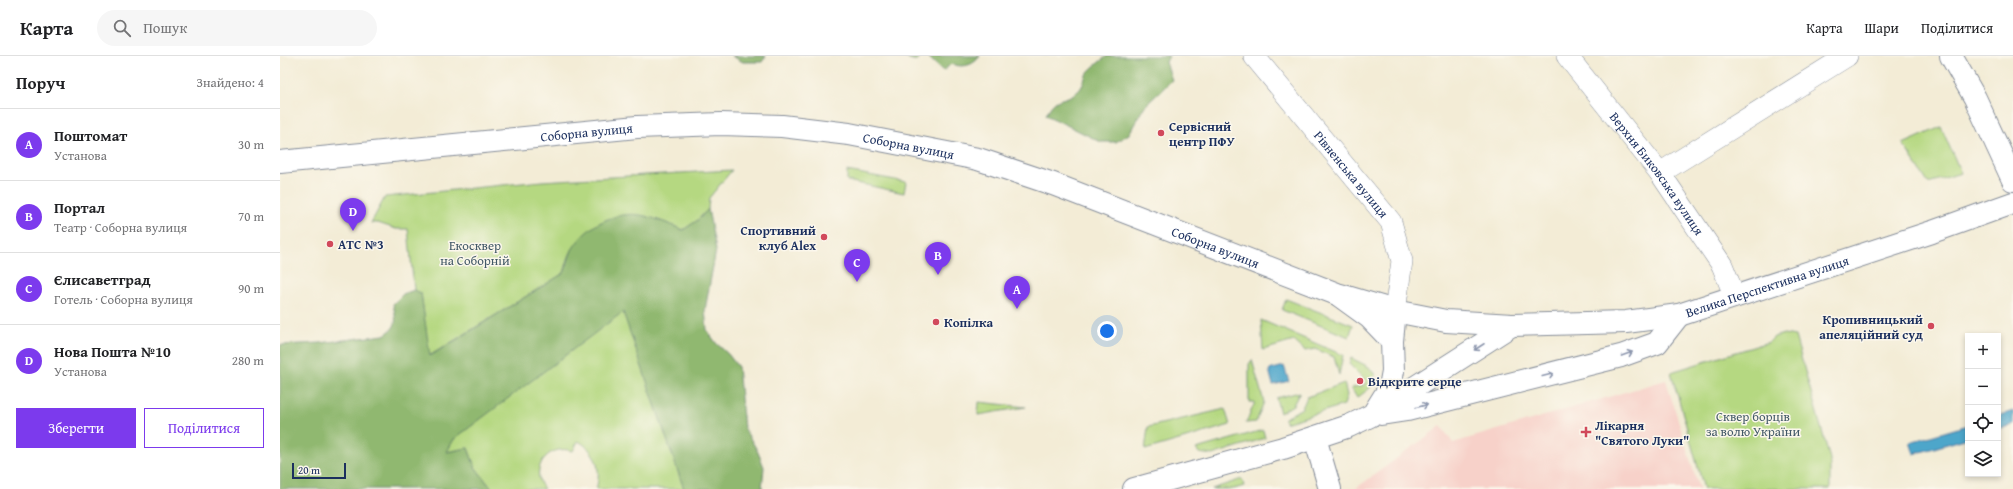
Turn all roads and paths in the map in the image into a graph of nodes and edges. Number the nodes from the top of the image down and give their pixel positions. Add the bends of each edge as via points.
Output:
1 (1254, 56) edge
2 (1567, 56) edge
3 (1847, 56) edge
4 (1951, 56) edge
5 (280, 162) edge
6 (1660, 173) junction
7 (2013, 180) edge
8 (2013, 202) edge
9 (1337, 294) junction
10 (1735, 297) junction
11 (1395, 311) junction
12 (1679, 315) junction
13 (1512, 325) junction
14 (1392, 341) junction
15 (1370, 416) junction
16 (1315, 438) junction
17 (1134, 489) edge
18 (1330, 489) edge

1 - 11 street, Рівненська вулиця via 1391,222 1402,261
2 - 6 street, Верхня Биковська вулиця
3 - 6 street
4 - 7 main road via 1975,98
5 - 9 main road, Соборна вулиця via 637,127 722,124 782,126 849,134 978,159 1053,184
6 - 10 street, Верхня Биковська вулиця via 1722,266
8 - 10 main road, Велика Перспективна вулиця via 1932,232
9 - 11 main road, Соборна вулиця
9 - 14 main road via 1369,316
10 - 12 main road, Велика Перспективна вулиця
11 - 13 main road, Соборна вулиця via 1446,321
11 - 14 main road
12 - 13 main road, Велика Перспективна вулиця via 1626,322
15 -> 12 main road via 1407,410 1621,356 1657,343
13 -> 15 main road
14 - 15 main road via 1393,371 1390,387
15 - 16 main road
16 - 17 main road
16 - 18 main road

